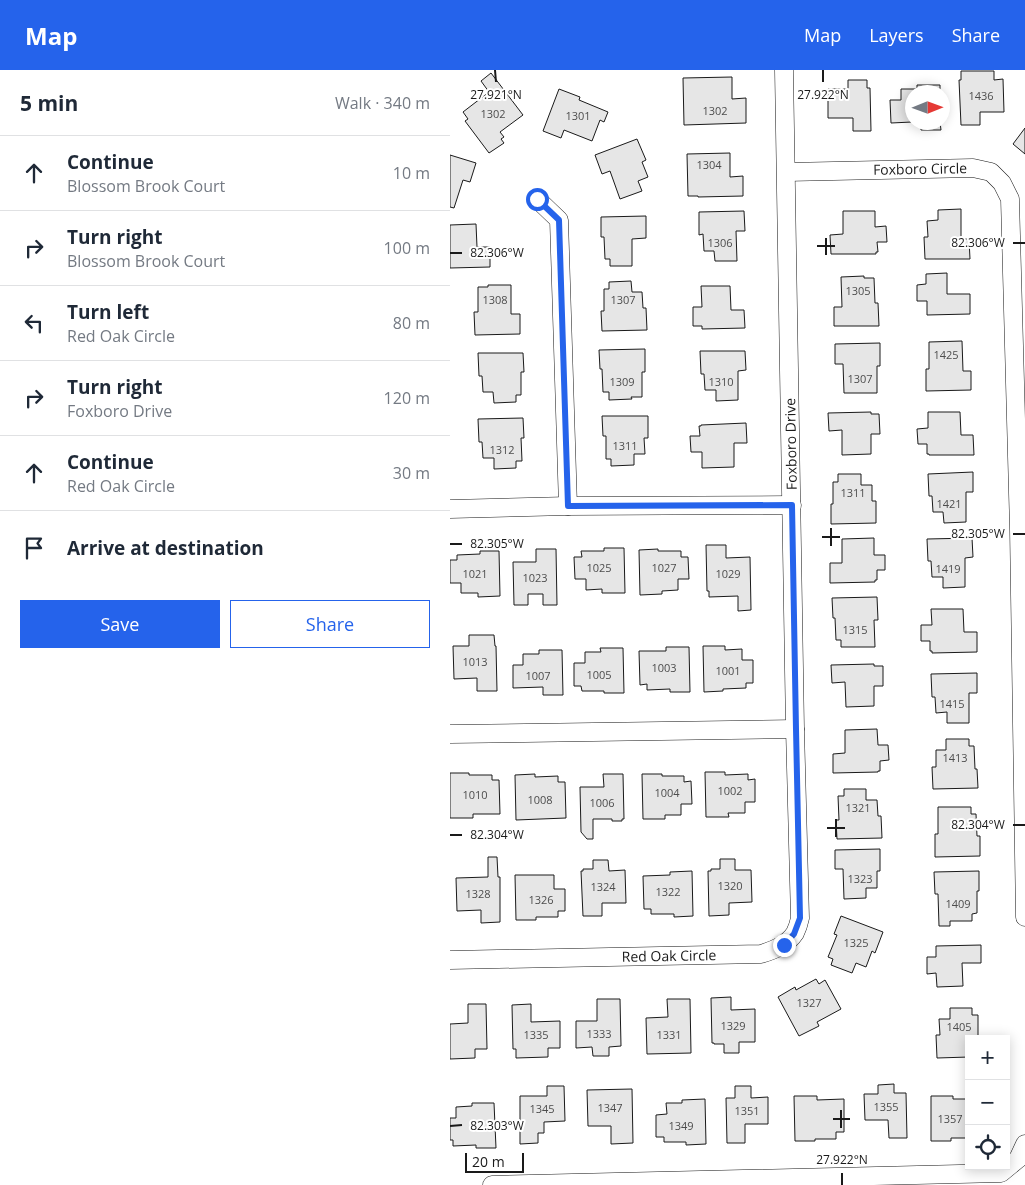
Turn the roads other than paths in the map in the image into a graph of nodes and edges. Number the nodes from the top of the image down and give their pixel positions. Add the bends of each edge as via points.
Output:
1 (784, 70) edge
2 (787, 172) junction
3 (537, 199) dead end
4 (792, 505) junction
5 (568, 506) junction
6 (450, 509) edge
7 (796, 729) junction
8 (450, 734) edge
9 (798, 847) joint
10 (1025, 917) edge
11 (450, 960) edge
12 (1025, 1144) edge
13 (492, 1185) edge

1 - 2 street, Foxboro Drive
2 - 4 street, Foxboro Drive
2 - 10 street, Foxboro Circle via 973,168 992,172 1010,200
3 - 5 street via 559,220
4 - 5 street
4 - 7 street, Foxboro Drive
5 - 6 street
7 - 8 street
7 - 9 street, Foxboro Drive
9 - 11 street, Red Oak Circle via 800,918 794,934 784,945 761,954
12 - 13 street via 1018,1159 1001,1173

